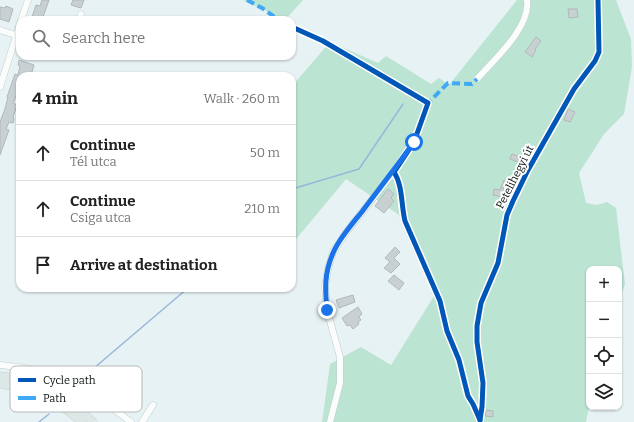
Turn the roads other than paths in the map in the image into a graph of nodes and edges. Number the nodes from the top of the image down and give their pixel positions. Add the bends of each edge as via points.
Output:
1 (28, 0) edge
2 (527, 0) edge
3 (598, 0) edge
4 (22, 16) edge
5 (0, 30) edge
6 (16, 35) edge
7 (16, 42) edge
8 (477, 79) dead end
9 (0, 87) edge
10 (428, 103) dead end
11 (394, 172) junction
12 (415, 245) dead end
13 (0, 365) edge
14 (10, 366) edge
15 (0, 376) edge
16 (10, 378) edge
17 (0, 384) edge
18 (10, 386) edge
19 (153, 405) dead end
20 (70, 412) edge
21 (82, 412) edge
22 (117, 412) edge
23 (82, 422) edge
24 (93, 422) edge
25 (131, 422) edge
26 (142, 422) edge
27 (330, 422) edge
28 (479, 422) edge

1 - 4 street
2 - 8 street via 526,13 514,38
3 - 28 street, Petelihegyi út via 599,52 574,90 513,201 507,215 498,263 481,303 477,326 482,383
5 - 6 street
7 - 9 street
10 - 11 street via 414,142
11 - 12 street via 400,186 404,221
11 - 27 street via 346,231 333,252 328,269 325,286 327,310 340,357 340,383
13 - 14 street
15 - 16 main road
17 - 18 main road
19 - 26 street
20 - 23 main road
21 - 24 main road
22 - 25 street

